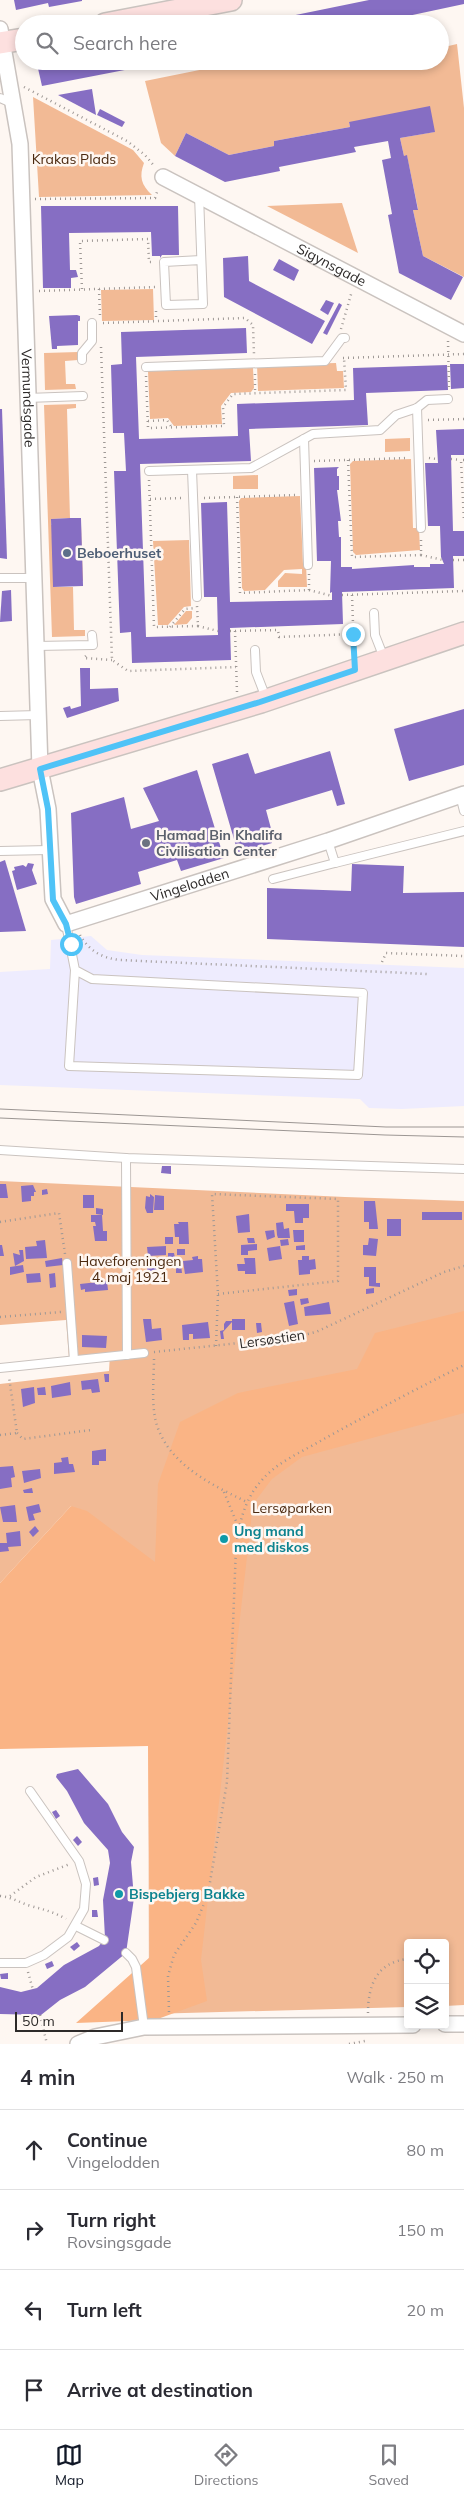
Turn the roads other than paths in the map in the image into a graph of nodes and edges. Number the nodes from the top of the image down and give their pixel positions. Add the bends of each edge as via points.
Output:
1 (231, 0) edge
2 (152, 15) edge
3 (1, 39) edge
4 (15, 39) edge
5 (0, 98) edge
6 (14, 104) junction
7 (162, 176) road end
8 (198, 195) junction
9 (201, 260) junction
10 (92, 323) dead end
11 (464, 334) edge
12 (345, 338) dead end
13 (82, 360) dead end
14 (146, 367) road end
15 (84, 396) dead end
16 (27, 398) junction
17 (448, 399) dead end
18 (417, 408) junction
19 (304, 439) junction
20 (192, 470) junction
21 (149, 471) road end
22 (421, 528) road end
23 (308, 565) road end
24 (0, 578) edge
25 (34, 578) junction
26 (197, 598) road end
27 (374, 613) dead end
28 (464, 633) edge
29 (92, 635) dead end
30 (36, 646) junction
31 (256, 650) dead end
32 (385, 660) junction
33 (266, 700) junction
34 (38, 715) junction
35 (0, 716) edge
36 (40, 769) junction
37 (0, 780) edge
38 (462, 794) edge
39 (464, 811) edge
40 (464, 831) edge
41 (328, 841) junction
42 (49, 850) junction
43 (0, 851) edge
44 (335, 863) junction
45 (273, 879) dead end
46 (70, 923) junction
47 (75, 970) junction
48 (0, 1150) edge
49 (126, 1158) junction
50 (464, 1169) edge
51 (67, 1262) road end
52 (144, 1353) road end
53 (127, 1355) junction
54 (74, 1360) junction
55 (4, 1367) edge
56 (30, 1791) dead end
57 (76, 1926) junction
58 (104, 1940) dead end
59 (126, 1953) dead end
60 (0, 1963) edge
61 (449, 2024) edge
62 (464, 2024) edge
63 (404, 2025) edge
64 (144, 2027) junction
65 (78, 2044) edge

1 - 2 street
3 - 4 street
3 - 6 street, Vermundsgade
5 - 6 lane
6 - 16 street, Vermundsgade via 20,144
7 - 8 street, Sigynsgade
8 - 9 lane
8 - 11 street, Sigynsgade
9 - 9 lane via 203,304 166,305 164,262
10 - 13 lane via 92,341 82,353
12 - 14 lane via 325,361
15 - 16 lane
16 - 25 street, Vermundsgade
17 - 18 lane via 427,400
18 - 19 lane via 396,415 380,430 313,434
18 - 22 lane
19 - 20 lane via 251,468
19 - 23 lane
20 - 21 lane
20 - 26 lane
24 - 25 lane
25 - 30 street, Vermundsgade
27 - 32 lane via 375,635
28 - 32 street
29 - 30 lane via 93,645
30 - 34 street, Vermundsgade
31 - 33 lane via 256,672
32 - 33 street
33 - 36 street
34 - 35 lane
34 - 36 street, Vermundsgade
36 - 37 street
36 - 42 street via 48,809
38 - 39 lane
38 - 41 street, Vingelodden
40 - 44 lane
41 - 44 lane
41 - 46 street, Vingelodden
42 - 43 lane
42 - 46 street via 53,900
44 - 45 lane
46 - 47 lane
47 - 47 lane via 69,1066 358,1075 364,993 92,979
48 - 49 lane
49 - 50 lane
49 - 53 lane
51 - 54 lane
52 - 53 lane
53 - 54 lane
54 - 55 lane
56 - 57 lane via 78,1861 86,1884 84,1909
57 - 58 lane
57 - 60 lane via 68,1937 44,1956 26,1963
59 - 64 lane via 136,1967
61 - 62 street
63 - 64 street
64 - 65 street via 95,2037

